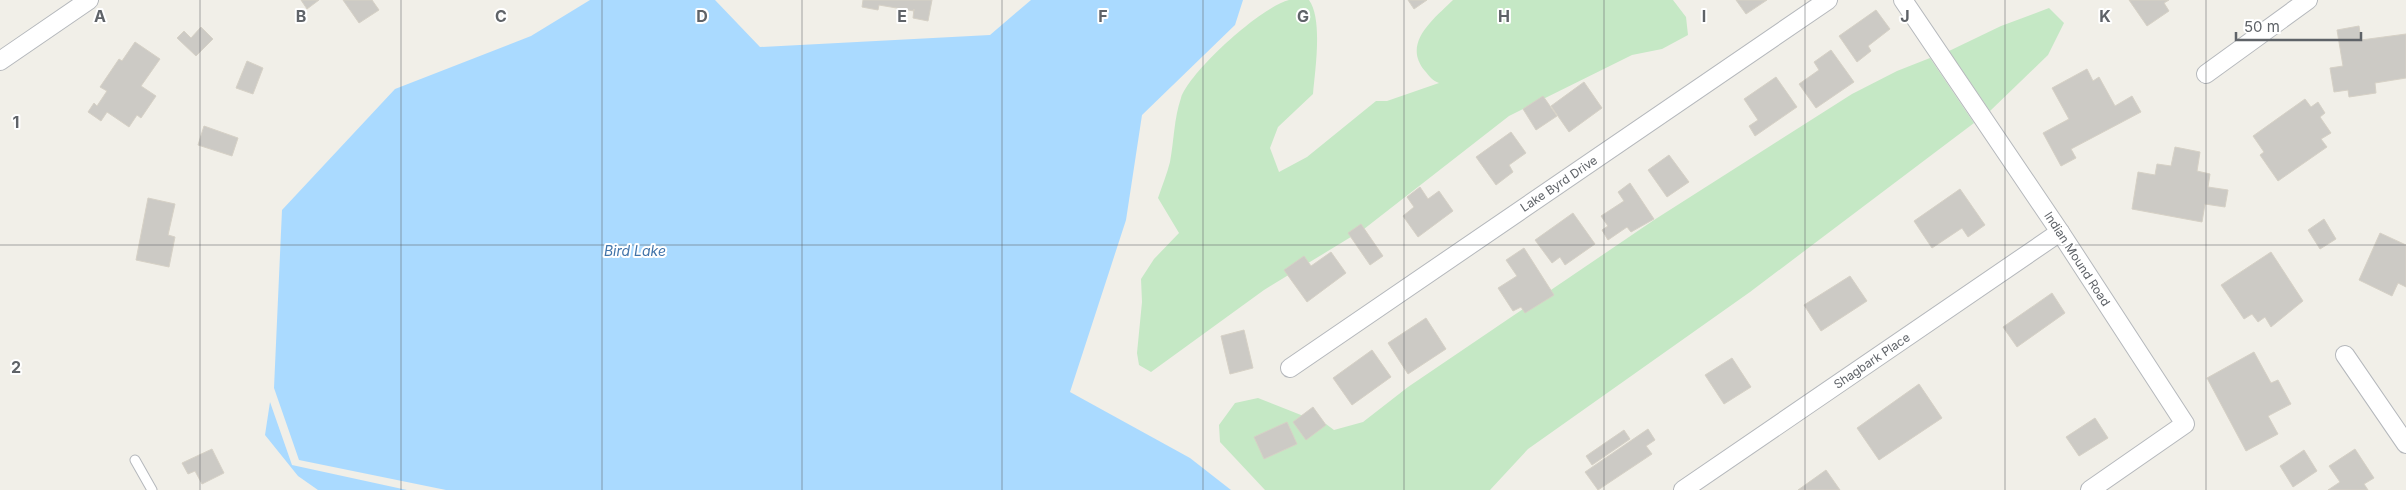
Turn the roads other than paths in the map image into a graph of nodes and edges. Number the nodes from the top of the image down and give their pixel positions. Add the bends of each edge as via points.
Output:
1 (89, 0) edge
2 (1828, 0) edge
3 (1903, 0) edge
4 (2308, 0) edge
5 (0, 61) edge
6 (2206, 74) dead end
7 (2060, 232) junction
8 (2345, 355) dead end
9 (1290, 368) dead end
10 (2406, 444) edge
11 (135, 460) dead end
12 (152, 490) edge
13 (1683, 490) edge
14 (2090, 490) edge

1 - 5 street
2 - 9 street, Lake Byrd Drive
3 - 7 street, Indian Mound Road
4 - 6 street
7 - 13 street, Shagbark Place
7 - 14 street, Indian Mound Road via 2185,424
8 - 10 street
11 - 12 lane

